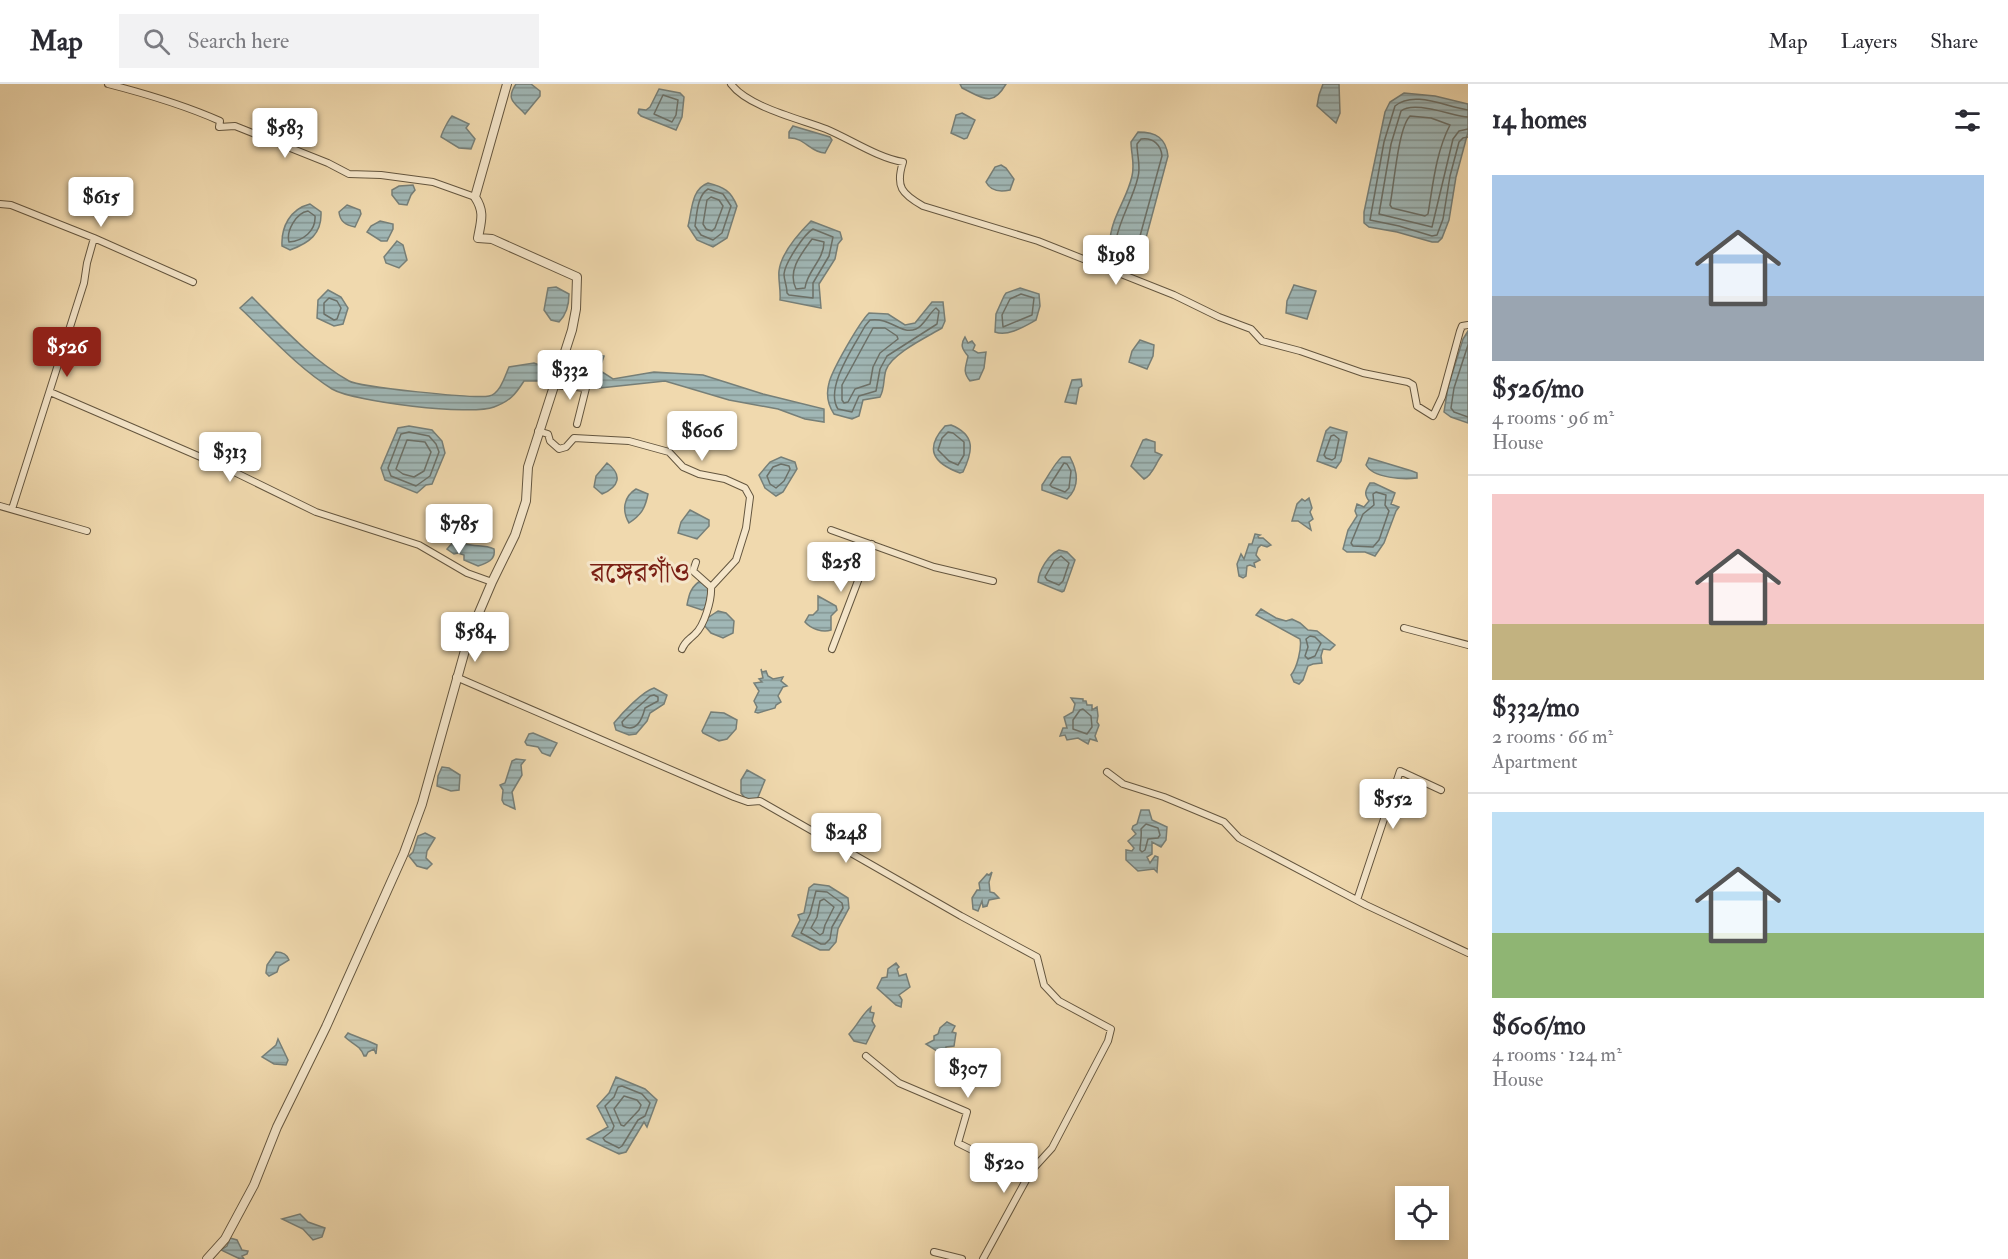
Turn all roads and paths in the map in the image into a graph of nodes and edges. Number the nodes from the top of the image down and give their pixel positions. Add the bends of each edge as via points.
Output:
1 (108, 84) edge
2 (507, 84) edge
3 (732, 84) edge
4 (475, 197) junction
5 (0, 204) edge
6 (94, 238) junction
7 (193, 282) dead end
8 (1468, 325) edge
9 (554, 385) junction
10 (50, 392) junction
11 (577, 424) dead end
12 (538, 431) junction
13 (0, 506) edge
14 (12, 509) junction
15 (831, 530) dead end
16 (87, 531) dead end
17 (872, 544) junction
18 (696, 562) dead end
19 (993, 581) dead end
20 (492, 582) junction
21 (711, 587) junction
22 (1404, 627) dead end
23 (1468, 645) edge
24 (831, 649) dead end
25 (682, 650) dead end
26 (456, 677) junction
27 (1107, 772) dead end
28 (1442, 790) dead end
29 (1357, 900) junction
30 (1468, 953) edge
31 (866, 1056) dead end
32 (1031, 1171) junction
33 (934, 1252) dead end
34 (207, 1259) edge
35 (962, 1259) edge
36 (983, 1259) edge

1 - 4 street via 161,97 220,121 219,126 235,126 349,174 433,182
2 - 4 street
3 - 8 street via 776,112 903,162 901,190 923,206 1093,262 1246,327 1262,341 1363,373 1408,382 1415,390 1417,406 1433,416 1460,331
4 - 9 street via 482,213 478,238 492,239 577,277 572,330
5 - 6 street
6 - 7 street
6 - 10 street
9 - 11 street via 586,388
9 - 12 street
10 - 14 street
10 - 20 street via 226,468 315,512 419,545 467,573
12 - 20 street via 528,467 526,501 515,535
12 - 21 street via 548,434 559,449 574,438 629,441 659,449 669,452 683,467 746,488 750,497 747,521 736,560
13 - 14 street
14 - 16 street
15 - 17 street
17 - 19 street via 934,567
17 - 24 street
18 - 21 street via 693,571
20 - 26 street
21 - 25 street via 711,599 701,624
22 - 23 street
26 - 32 street via 734,797 760,801 1037,957 1044,985 1059,1001 1111,1032 1052,1148
26 - 34 street via 422,804 404,853 254,1185 225,1239
27 - 29 street via 1124,784 1224,822 1239,838
28 - 29 street via 1400,771
29 - 30 street
31 - 32 street via 899,1083 968,1112 958,1143 1008,1168
32 - 36 street
33 - 35 street

